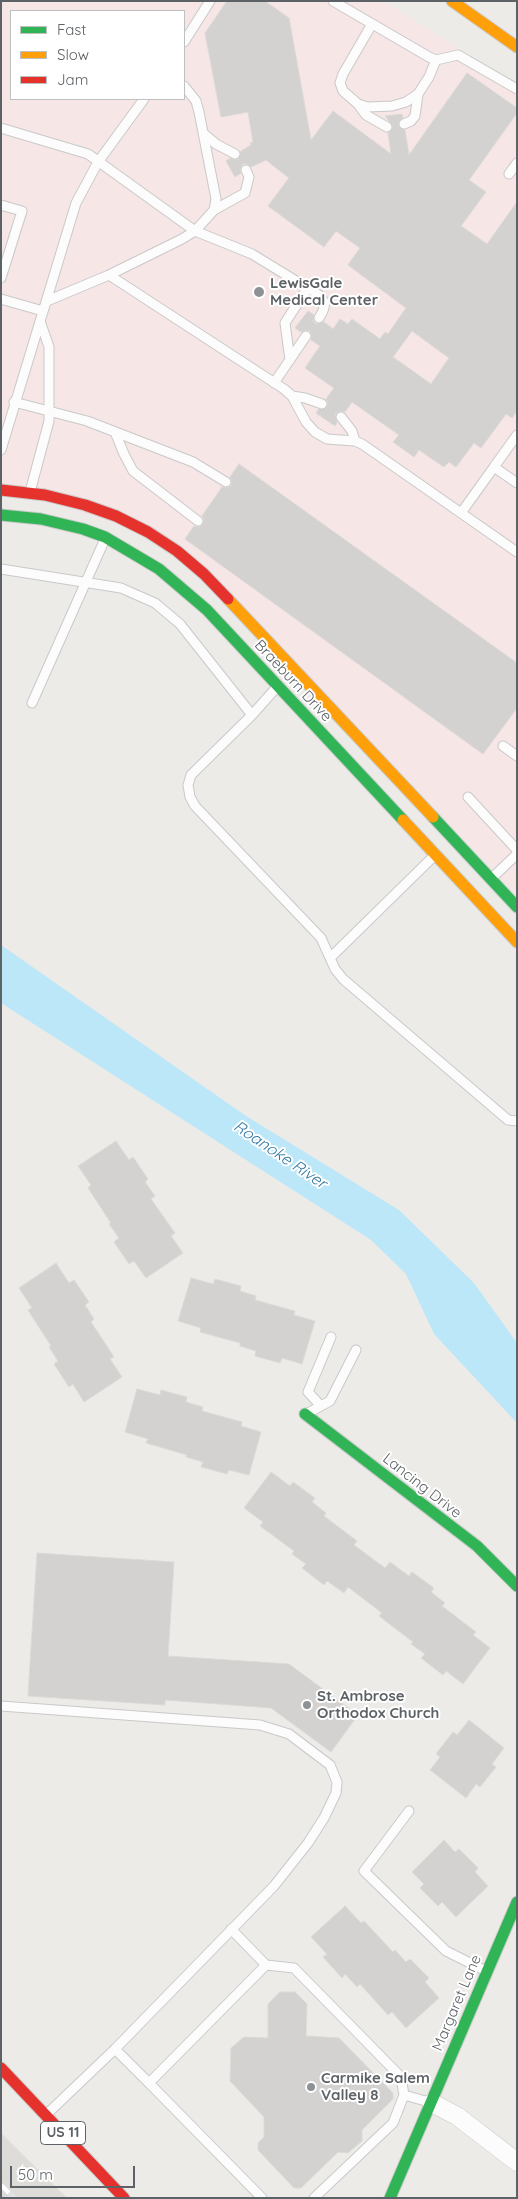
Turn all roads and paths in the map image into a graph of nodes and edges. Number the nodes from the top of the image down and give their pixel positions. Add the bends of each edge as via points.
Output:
1 (210, 1) edge
2 (333, 1) edge
3 (452, 1) edge
4 (372, 24) junction
5 (185, 40) edge
6 (517, 47) edge
7 (436, 60) junction
8 (185, 87) edge
9 (517, 89) edge
10 (418, 94) junction
11 (143, 100) edge
12 (358, 104) junction
13 (404, 124) dead end
14 (386, 127) dead end
15 (1, 128) edge
16 (203, 133) junction
17 (235, 154) dead end
18 (98, 162) junction
19 (517, 163) edge
20 (246, 170) dead end
21 (509, 174) dead end
22 (1, 205) edge
23 (214, 210) junction
24 (195, 231) junction
25 (109, 275) junction
26 (1, 278) edge
27 (308, 287) junction
28 (1, 299) edge
29 (47, 301) junction
30 (43, 311) junction
31 (318, 318) dead end
32 (40, 321) junction
33 (306, 336) dead end
34 (290, 360) junction
35 (274, 382) junction
36 (292, 396) junction
37 (14, 402) junction
38 (322, 404) dead end
39 (49, 412) junction
40 (341, 417) dead end
41 (115, 432) junction
42 (517, 435) edge
43 (355, 441) junction
44 (1, 450) edge
45 (494, 468) junction
46 (226, 482) dead end
47 (517, 483) edge
48 (1, 490) edge
49 (26, 505) junction
50 (461, 513) junction
51 (1, 515) edge
52 (198, 521) dead end
53 (111, 527) junction
54 (517, 552) edge
55 (1, 569) edge
56 (84, 583) junction
57 (285, 678) junction
58 (32, 703) dead end
59 (252, 715) junction
60 (503, 746) dead end
61 (517, 756) edge
62 (468, 796) dead end
63 (418, 804) junction
64 (400, 817) junction
65 (517, 850) edge
66 (517, 854) edge
67 (435, 856) junction
68 (482, 888) junction
69 (517, 907) edge
70 (517, 942) edge
71 (330, 958) junction
72 (517, 1122) edge
73 (331, 1337) dead end
74 (356, 1350) dead end
75 (321, 1406) junction
76 (305, 1414) joint
77 (517, 1586) edge
78 (1, 1706) edge
79 (409, 1811) dead end
80 (517, 1902) edge
81 (231, 1929) junction
82 (266, 1965) junction
83 (487, 1971) junction
84 (115, 2048) junction
85 (1, 2068) edge
86 (149, 2083) junction
87 (404, 2095) junction
88 (432, 2103) junction
89 (46, 2115) junction
90 (517, 2162) edge
91 (124, 2198) edge
92 (262, 2198) edge
93 (314, 2198) edge
94 (390, 2198) edge

1 - 5 lane
2 - 4 lane
3 - 6 street
4 - 7 lane
4 - 12 lane via 340,83 343,91
7 - 9 lane via 458,55
7 - 10 lane
8 - 16 lane via 196,101
10 - 12 lane via 392,106
10 - 13 lane via 415,116
11 - 18 lane
12 - 14 lane via 366,115
15 - 18 lane via 88,154
16 - 17 lane
16 - 23 lane via 216,199
18 - 24 lane
18 - 29 lane via 76,203
19 - 21 lane
20 - 23 lane via 249,177 245,193
22 - 26 lane via 22,211
23 - 24 lane
24 - 25 lane
24 - 27 lane via 252,254
25 - 29 lane
25 - 35 lane
27 - 31 lane via 324,303
27 - 34 lane via 285,324
28 - 30 lane
29 - 30 lane
30 - 32 lane
32 - 37 lane
32 - 39 lane via 49,347
33 - 34 lane
34 - 35 lane
35 - 36 lane
36 - 38 lane
36 - 43 lane via 314,432 327,438
37 - 39 lane
37 - 44 lane
39 - 41 lane
39 - 49 lane
40 - 43 lane via 352,430
41 - 46 lane via 193,462
41 - 52 lane via 133,471
42 - 45 lane
43 - 50 lane
45 - 47 lane
45 - 50 lane
48 - 49 street, Braeburn Drive
49 - 51 street, Braeburn Drive
49 - 53 street, Braeburn Drive via 41,519
49 - 53 street, Braeburn Drive via 85,505
50 - 54 lane
53 - 56 lane
53 - 57 street, Braeburn Drive
53 - 57 street, Braeburn Drive via 155,537 204,574
55 - 56 lane
56 - 58 lane
56 - 59 lane via 120,588 140,595 171,615
57 - 59 lane
57 - 63 street, Braeburn Drive
57 - 64 street, Braeburn Drive
59 - 71 lane via 191,775 188,785 190,797 321,938
60 - 61 lane
62 - 65 lane
63 - 64 street
63 - 68 street, Braeburn Drive
64 - 67 street, Braeburn Drive
66 - 68 lane
67 - 68 street, Braeburn Drive
67 - 71 lane
68 - 69 street, Braeburn Drive
68 - 70 street, Braeburn Drive
71 - 72 lane via 343,979 508,1120
73 - 75 lane via 308,1392
74 - 75 lane via 330,1401
75 - 76 lane
76 - 77 street, Lancing Drive via 477,1546
78 - 81 lane via 260,1725 289,1734 330,1765 337,1782 336,1793 324,1818 274,1886
79 - 83 lane via 364,1871 446,1951
80 - 83 street, Margaret Lane
81 - 82 lane
81 - 84 lane
82 - 86 lane
82 - 87 lane via 294,1968 401,2077
83 - 88 street, Margaret Lane
84 - 86 lane
84 - 89 lane
85 - 89 street, US 11
86 - 92 lane
87 - 88 lane
87 - 93 lane via 394,2124
88 - 90 street via 457,2116
88 - 94 street, Margaret Lane
89 - 91 street, US 11

